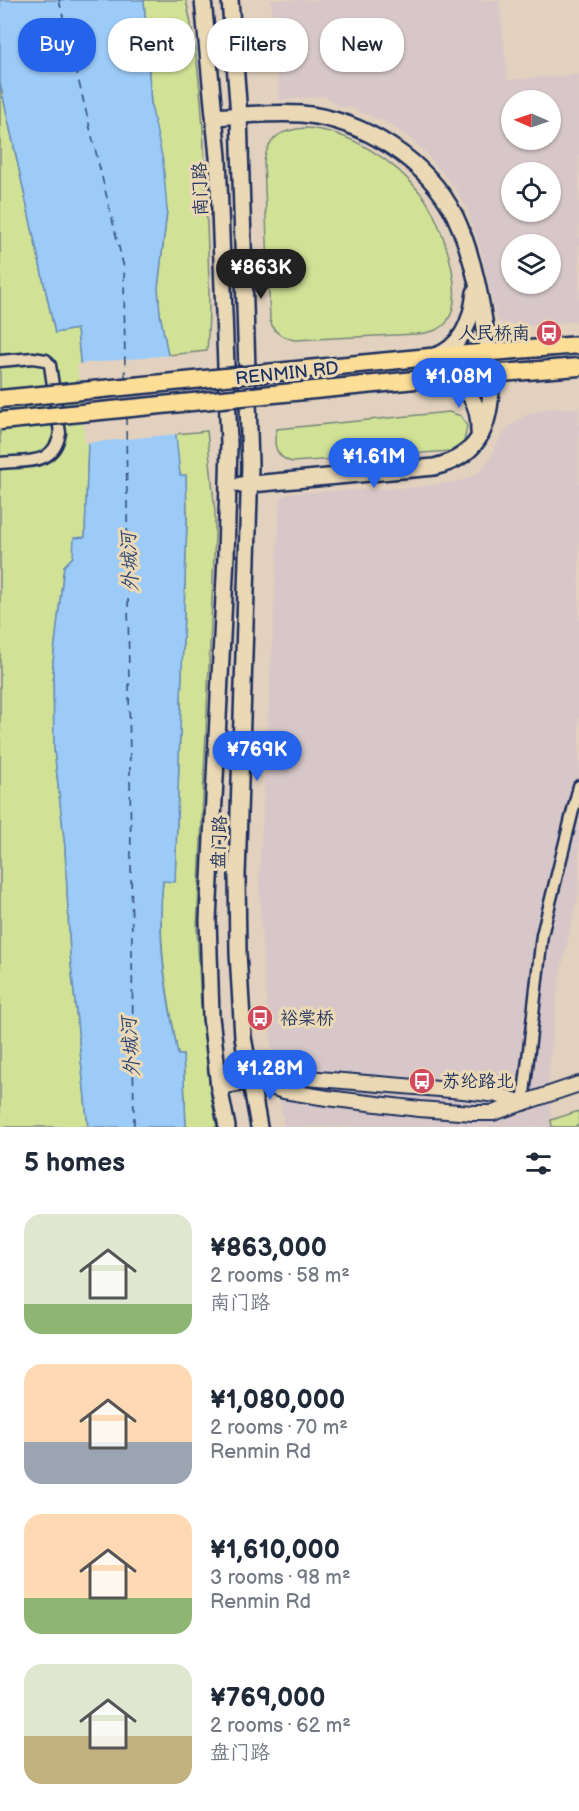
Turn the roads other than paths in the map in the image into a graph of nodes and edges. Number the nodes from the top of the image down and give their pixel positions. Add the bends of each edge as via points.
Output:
1 (203, 0) edge
2 (230, 0) edge
3 (239, 115) junction
4 (215, 117) junction
5 (475, 274) junction
6 (579, 345) edge
7 (489, 352) junction
8 (430, 357) junction
9 (0, 361) edge
10 (579, 367) edge
11 (492, 374) junction
12 (436, 378) junction
13 (0, 399) edge
14 (0, 422) edge
15 (476, 444) junction
16 (0, 463) edge
17 (249, 485) junction
18 (229, 486) junction
19 (579, 786) edge
20 (250, 1081) junction
21 (579, 1084) edge
22 (219, 1087) junction
23 (523, 1103) junction
24 (227, 1127) edge
25 (259, 1127) edge

1 - 4 main road, 南门路
2 - 3 main road
3 - 4 main road
3 - 5 main road via 310,116 352,127 390,145 441,194 454,215
3 - 17 main road
4 - 18 main road, 南门路
5 - 7 main road
5 - 8 main road via 473,305 464,334 449,349
6 - 7 main road, RENMIN RD
7 - 8 main road, RENMIN RD
8 - 13 main road, RENMIN RD, bridge
9 - 16 street via 46,360 50,365 60,434 52,454 42,459
10 - 11 main road, RENMIN RD
11 - 12 main road, RENMIN RD
11 - 15 main road via 490,407
12 - 14 main road, RENMIN RD, bridge
12 - 15 main road via 454,382 469,393 478,415
15 - 17 main road via 459,459 434,467
17 - 18 main road
17 - 20 main road, 盘门路 via 237,913 240,1000
18 - 22 main road, 盘门路 via 208,920 211,1017
19 - 23 street via 542,935
20 - 22 main road
20 - 23 street via 283,1076 463,1091
20 - 23 street via 284,1091 419,1109 493,1113
20 - 25 main road, 盘门路
21 - 23 street
22 - 24 main road, 盘门路

